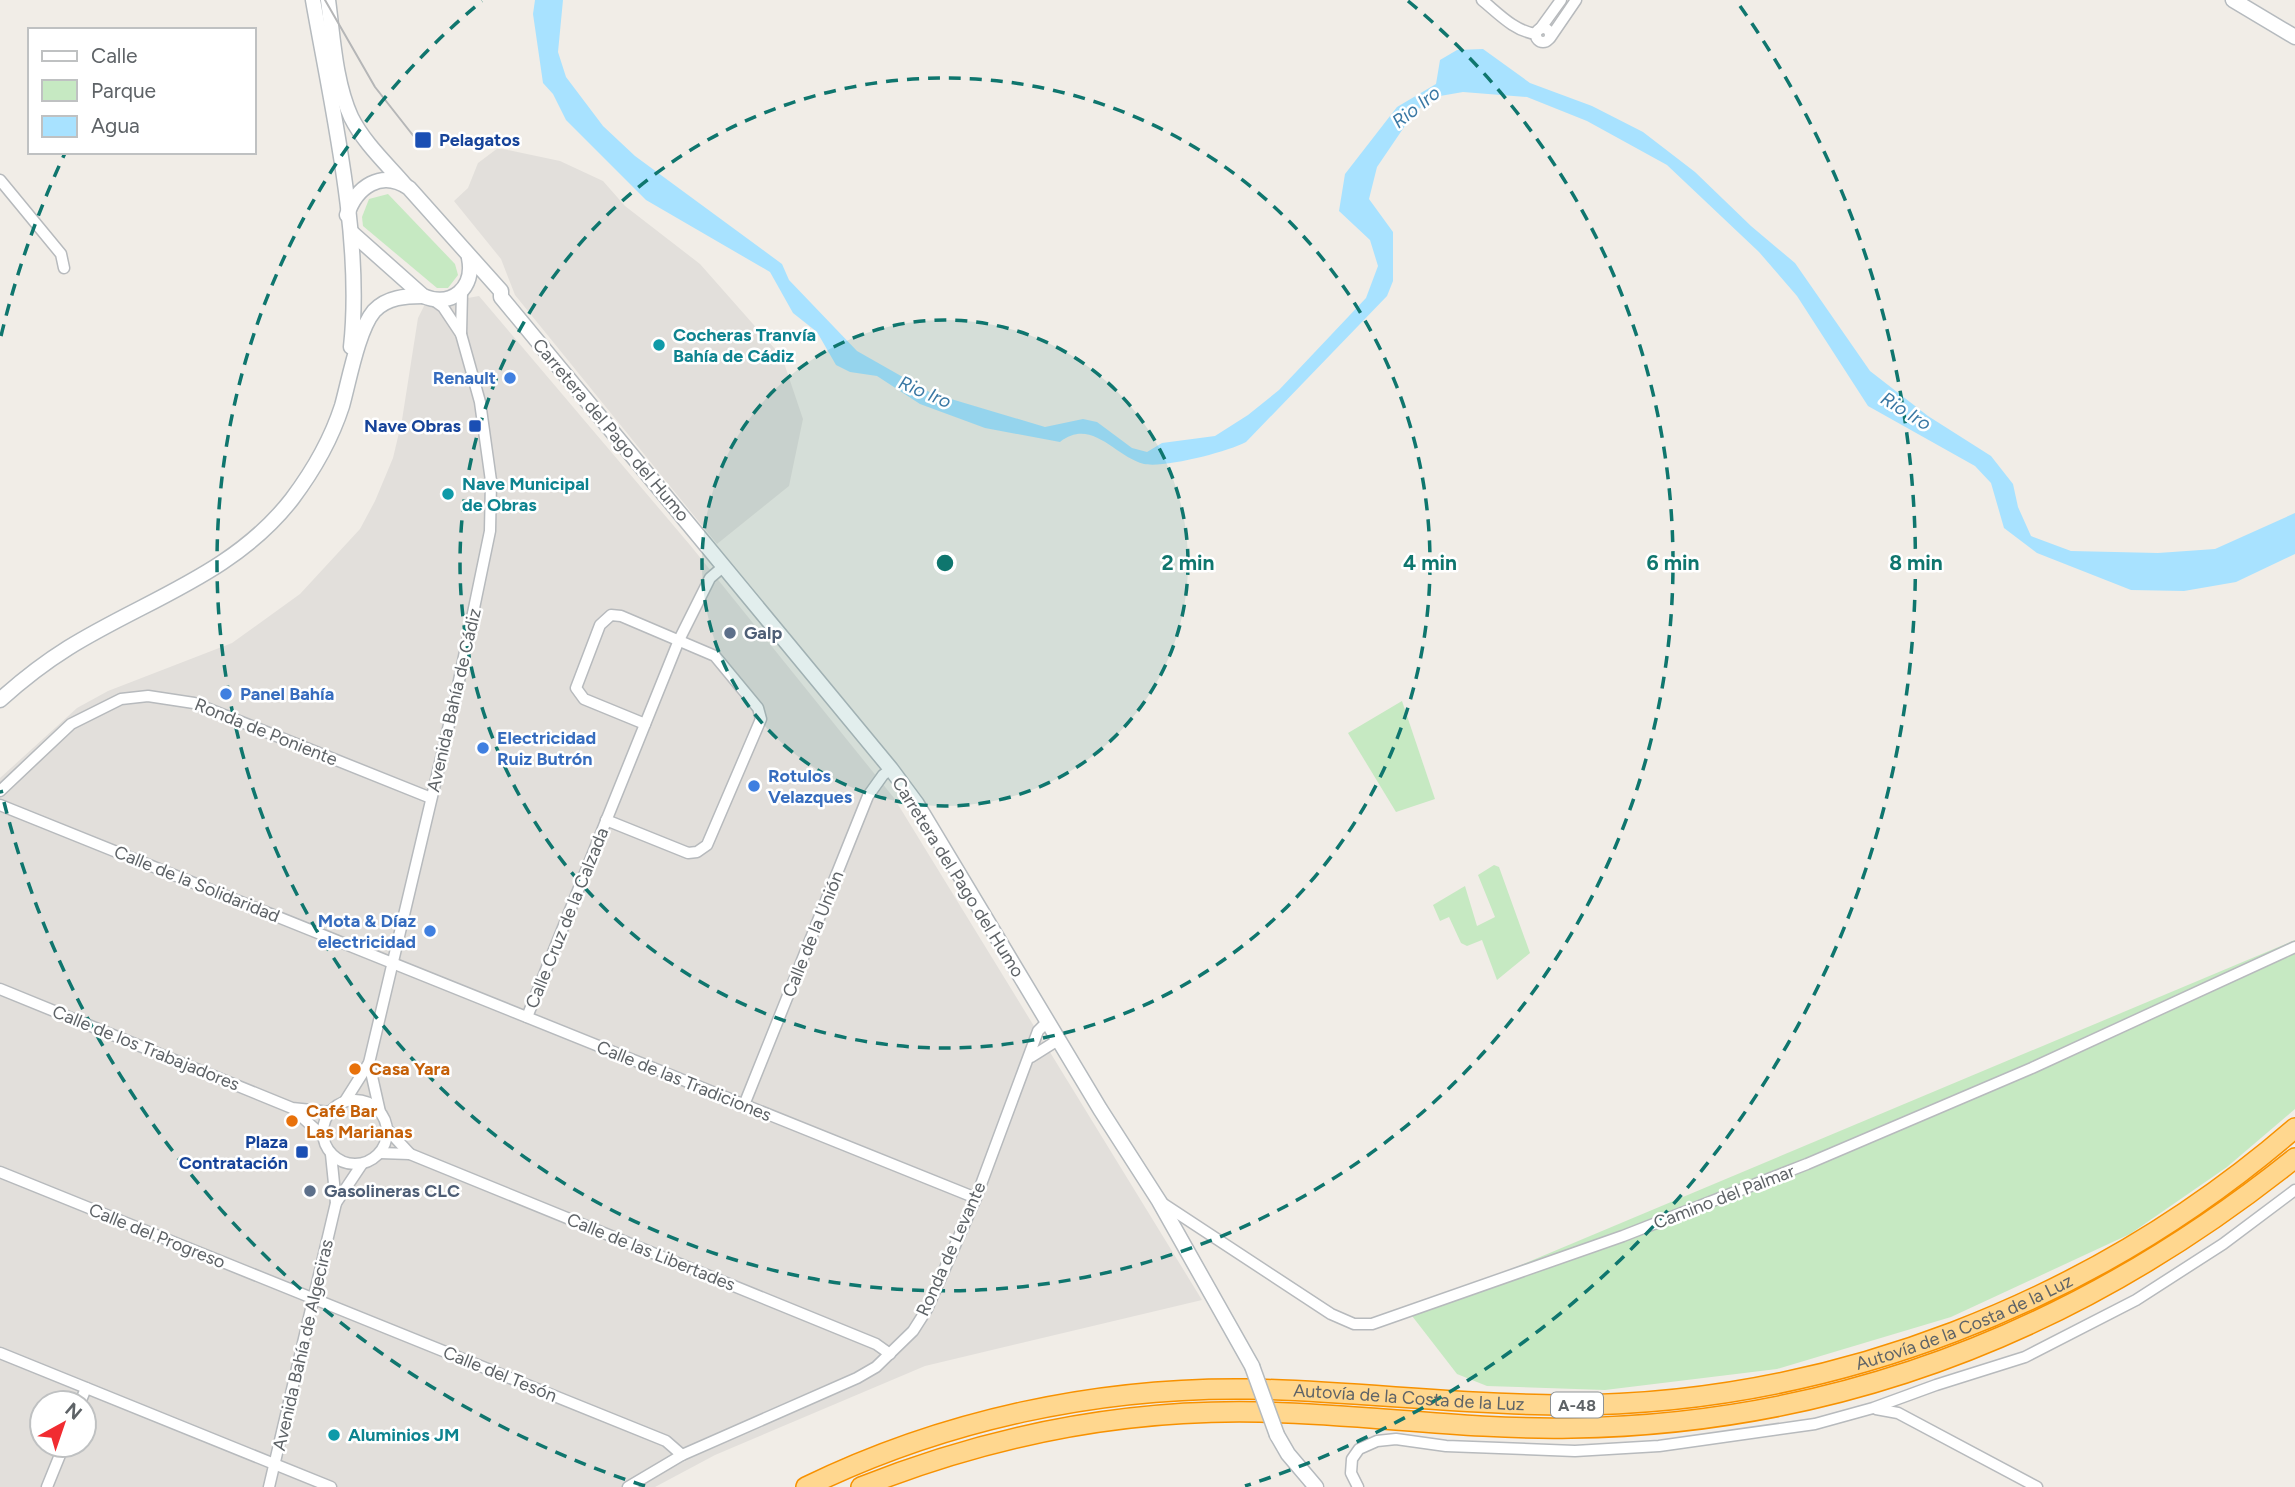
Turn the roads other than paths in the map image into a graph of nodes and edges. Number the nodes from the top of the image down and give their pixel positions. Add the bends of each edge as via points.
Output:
1 (313, 0) edge
2 (328, 0) edge
3 (1482, 0) edge
4 (1561, 0) edge
5 (1576, 0) edge
6 (2233, 0) edge
7 (1538, 31) junction
8 (2295, 37) edge
9 (0, 180) edge
10 (409, 188) junction
11 (347, 215) junction
12 (351, 232) junction
13 (469, 258) junction
14 (64, 268) dead end
15 (464, 290) junction
16 (502, 297) junction
17 (428, 298) junction
18 (461, 334) junction
19 (351, 373) junction
20 (724, 566) junction
21 (679, 640) junction
22 (0, 699) edge
23 (645, 724) junction
24 (891, 769) junction
25 (0, 790) edge
26 (431, 798) junction
27 (0, 805) edge
28 (606, 820) junction
29 (2295, 947) edge
30 (393, 963) junction
31 (0, 989) edge
32 (527, 1017) junction
33 (1042, 1026) junction
34 (1053, 1043) junction
35 (1031, 1057) junction
36 (369, 1063) junction
37 (345, 1101) junction
38 (744, 1105) junction
39 (292, 1108) junction
40 (330, 1112) junction
41 (381, 1113) junction
42 (2295, 1128) edge
43 (387, 1129) junction
44 (323, 1136) junction
45 (380, 1153) junction
46 (331, 1154) junction
47 (410, 1154) junction
48 (2295, 1158) edge
49 (362, 1164) junction
50 (0, 1172) edge
51 (2295, 1190) edge
52 (976, 1198) junction
53 (1159, 1201) junction
54 (336, 1203) junction
55 (314, 1299) junction
56 (0, 1353) edge
57 (890, 1354) junction
58 (86, 1388) joint
59 (1873, 1408) junction
60 (682, 1455) junction
61 (58, 1459) edge
62 (275, 1464) junction
63 (47, 1487) edge
64 (269, 1487) edge
65 (331, 1487) edge
66 (628, 1487) edge
67 (806, 1487) edge
68 (861, 1487) edge
69 (1316, 1487) edge
70 (1358, 1487) edge
71 (2037, 1487) edge

1 - 11 main road
2 - 10 main road, Carretera del Pago del Humo via 342,90 352,118 369,145
3 - 7 street via 1513,25
4 - 7 street
5 - 7 street via 1547,42 1540,42
6 - 8 main road
9 - 14 street via 61,254
10 - 11 main road via 393,180 369,184 354,198
10 - 13 main road, Carretera del Pago del Humo
11 - 12 main road
12 - 17 main road
12 - 19 main road via 355,294
13 - 15 main road via 470,276
13 - 16 main road, Carretera del Pago del Humo
15 - 16 main road via 482,287
15 - 17 main road via 450,299
15 - 18 street, Avenida Bahía de Cádiz
16 - 20 main road, Carretera del Pago del Humo
17 - 18 street, Avenida Bahía de Cádiz via 443,307
17 - 19 main road via 394,299 376,309 365,327
18 - 26 street, Avenida Bahía de Cádiz via 488,450 490,531
19 - 22 main road via 318,461 260,534 203,576 68,648
20 - 21 street, Calle Cruz de la Calzada via 710,578
20 - 24 main road, Carretera del Pago del Humo
21 - 23 street, Calle Cruz de la Calzada
21 - 23 street, Calle Cruz de la Calzada via 616,615 603,621 595,638 578,693
21 - 28 street, Calle Cruz de la Calzada via 720,662 758,708 760,725 707,845 697,852 688,853
23 - 28 street, Calle Cruz de la Calzada
24 - 33 main road, Carretera del Pago del Humo via 917,804
24 - 38 street, Calle de la Unión via 868,796
25 - 26 street, Ronda de Poniente via 71,724 121,699 148,696 194,703
26 - 30 street, Avenida Bahía de Cádiz
27 - 30 street, Calle de la Solidaridad
28 - 32 street, Calle Cruz de la Calzada
29 - 53 street, Camino del Palmar via 2032,1068 1807,1164 1584,1251 1372,1324 1354,1324 1331,1314
30 - 32 street, Calle de las Tradiciones
30 - 36 street, Avenida Bahía de Cádiz
31 - 39 street, Calle de los Trabajadores
32 - 38 street, Calle de las Tradiciones
33 - 34 main road, Carretera del Pago del Humo
33 - 35 street, Ronda de Levante
34 - 35 street
34 - 53 main road, Carretera del Pago del Humo
35 - 52 street, Ronda de Levante
36 - 37 street, Avenida Bahía de Cádiz
36 - 41 street, Avenida Bahía de Cádiz
37 - 40 street
37 - 41 street via 365,1102
38 - 52 street, Calle de las Tradiciones
39 - 40 street, Calle de los Trabajadores
39 - 44 street, Calle de los Trabajadores
40 - 44 street
41 - 43 street
42 - 67 highway, Autovía de la Costa de la Luz / A-48 via 2202,1201 2075,1279 1951,1333 1851,1366 1725,1392 1608,1404 1495,1404 1252,1389 1117,1395 1015,1413 957,1429 869,1459
43 - 45 street
43 - 47 street, Calle de las Libertades
44 - 46 street
45 - 47 street, Calle de las Libertades
45 - 49 street
46 - 49 street via 350,1164
46 - 54 street, Avenida Bahía de Algeciras
47 - 57 street, Calle de las Libertades via 876,1344
48 - 68 highway, Autovía de la Costa de la Luz / A-48 via 2214,1221 2051,1316 1913,1371 1805,1400 1653,1424 1570,1428 1260,1412 1171,1413 1030,1433 917,1465
49 - 54 street, Avenida Bahía de Algeciras
50 - 55 street, Calle del Progreso
51 - 59 street via 2213,1251 2136,1300 2025,1357
52 - 57 street, Ronda de Levante via 927,1309
53 - 69 main road, Carretera del Pago del Humo, bridge via 1252,1366 1277,1435
54 - 55 street, Avenida Bahía de Algeciras
55 - 60 street, Calle del Tesón via 666,1441
55 - 62 street, Avenida Bahía de Algeciras
56 - 58 street
57 - 60 street, Ronda de Levante via 858,1378
58 - 62 street
59 - 70 street via 1802,1426 1659,1446 1575,1451 1377,1441 1359,1449 1352,1459 1351,1473
59 - 71 street via 1898,1413
60 - 66 street, Ronda de Levante
61 - 63 street
62 - 64 street, Avenida Bahía de Algeciras
62 - 65 street

